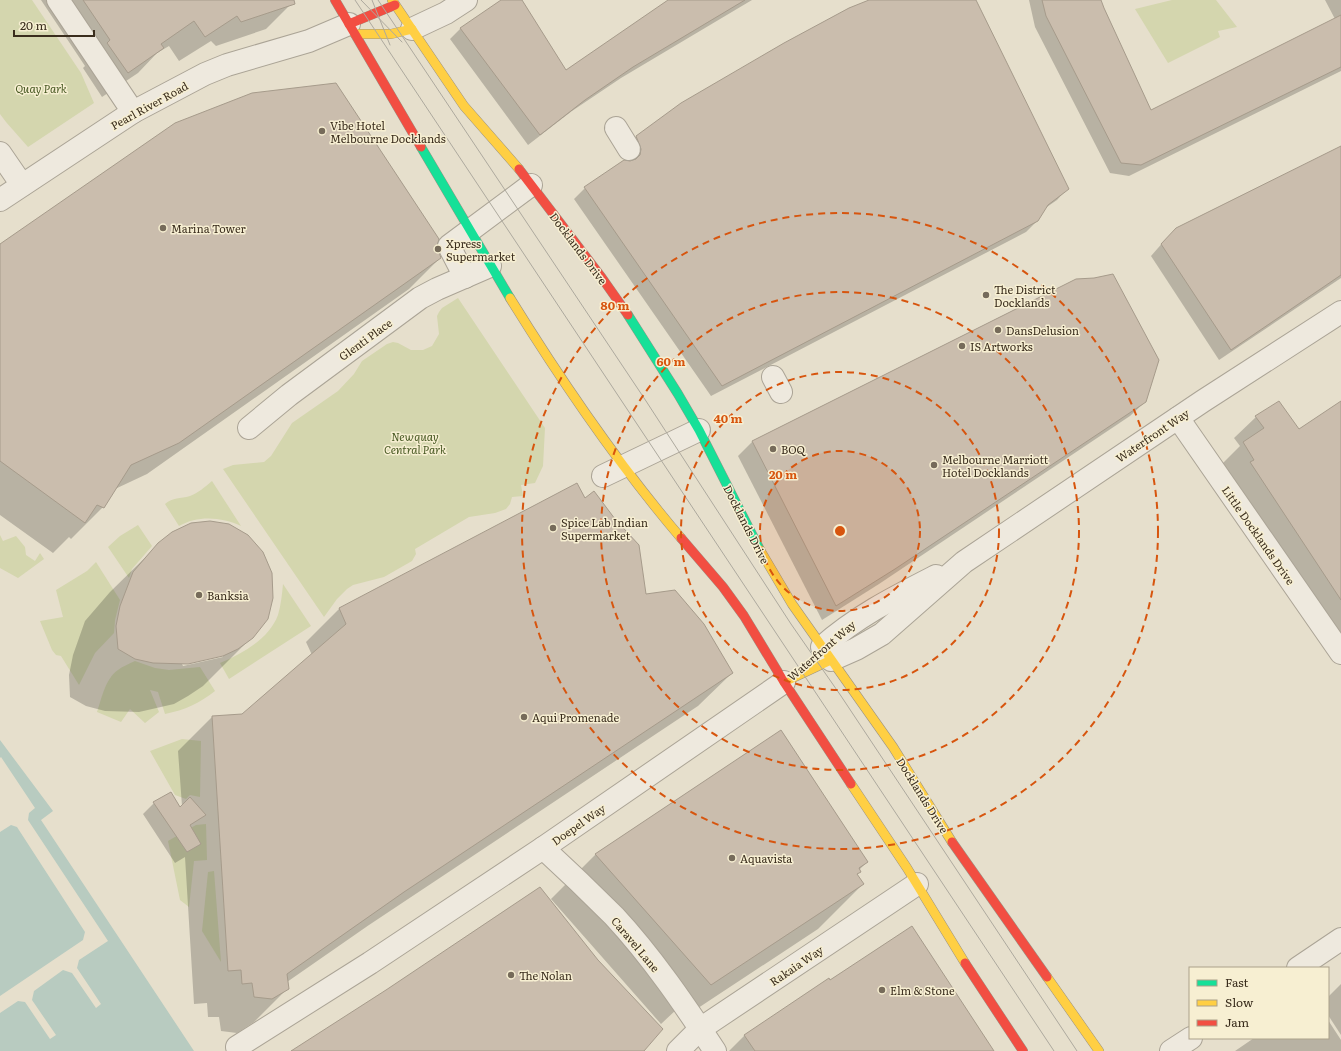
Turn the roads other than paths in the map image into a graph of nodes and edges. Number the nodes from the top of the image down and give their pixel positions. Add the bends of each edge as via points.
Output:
1 (58, 0) edge
2 (335, 0) edge
3 (466, 0) edge
4 (398, 2) edge
5 (352, 29) junction
6 (412, 29) junction
7 (133, 112) junction
8 (616, 128) dead end
9 (629, 149) dead end
10 (0, 153) edge
11 (22, 185) junction
12 (531, 185) junction
13 (0, 200) edge
14 (470, 230) junction
15 (490, 266) junction
16 (465, 277) junction
17 (1341, 312) edge
18 (1178, 418) junction
19 (249, 428) dead end
20 (699, 430) junction
21 (623, 467) junction
22 (603, 476) dead end
23 (1341, 653) edge
24 (819, 656) junction
25 (784, 682) junction
26 (543, 848) junction
27 (917, 884) junction
28 (1341, 939) edge
29 (1299, 967) edge
30 (700, 1029) junction
31 (1189, 1039) edge
32 (237, 1047) dead end
33 (678, 1051) edge
34 (715, 1051) edge
35 (1023, 1051) edge
36 (1100, 1051) edge
37 (1171, 1051) edge

1 - 7 street
2 - 5 street
3 - 6 street, Pearl River Road
4 - 5 street, Pearl River Road
4 - 6 street, Docklands Drive
5 - 6 street, Pearl River Road via 386,36
5 - 7 street, Pearl River Road via 227,65
5 - 14 street
6 - 12 street, Docklands Drive via 464,106
7 - 11 street, Pearl River Road
8 - 9 street
10 - 11 street
11 - 13 street, Pearl River Road
12 - 14 street
12 - 20 street, Docklands Drive via 638,330
14 - 15 street
14 - 16 street via 449,246
15 - 16 street, Glenti Place
15 - 21 street via 547,358
16 - 19 street, Glenti Place via 420,298 289,395
17 - 18 street, Waterfront Way
18 - 23 street, Little Docklands Drive
18 - 24 street, Waterfront Way via 964,562 854,621
20 - 21 street
20 - 24 street, Docklands Drive via 763,557 792,604
21 - 22 street
21 - 25 street via 734,602
24 - 25 street, Waterfront Way
24 - 25 street, Waterfront Way
24 - 36 street, Docklands Drive via 852,688 893,747 953,843
25 - 26 street, Doepel Way
25 - 27 street
26 - 30 street, Caravel Lane via 614,917 645,953
26 - 32 street, Doepel Way via 370,963
27 - 30 street, Rakaia Way
27 - 35 street via 950,942
28 - 29 street
30 - 33 street, Rakaia Way
30 - 34 street, Caravel Lane
31 - 37 street

